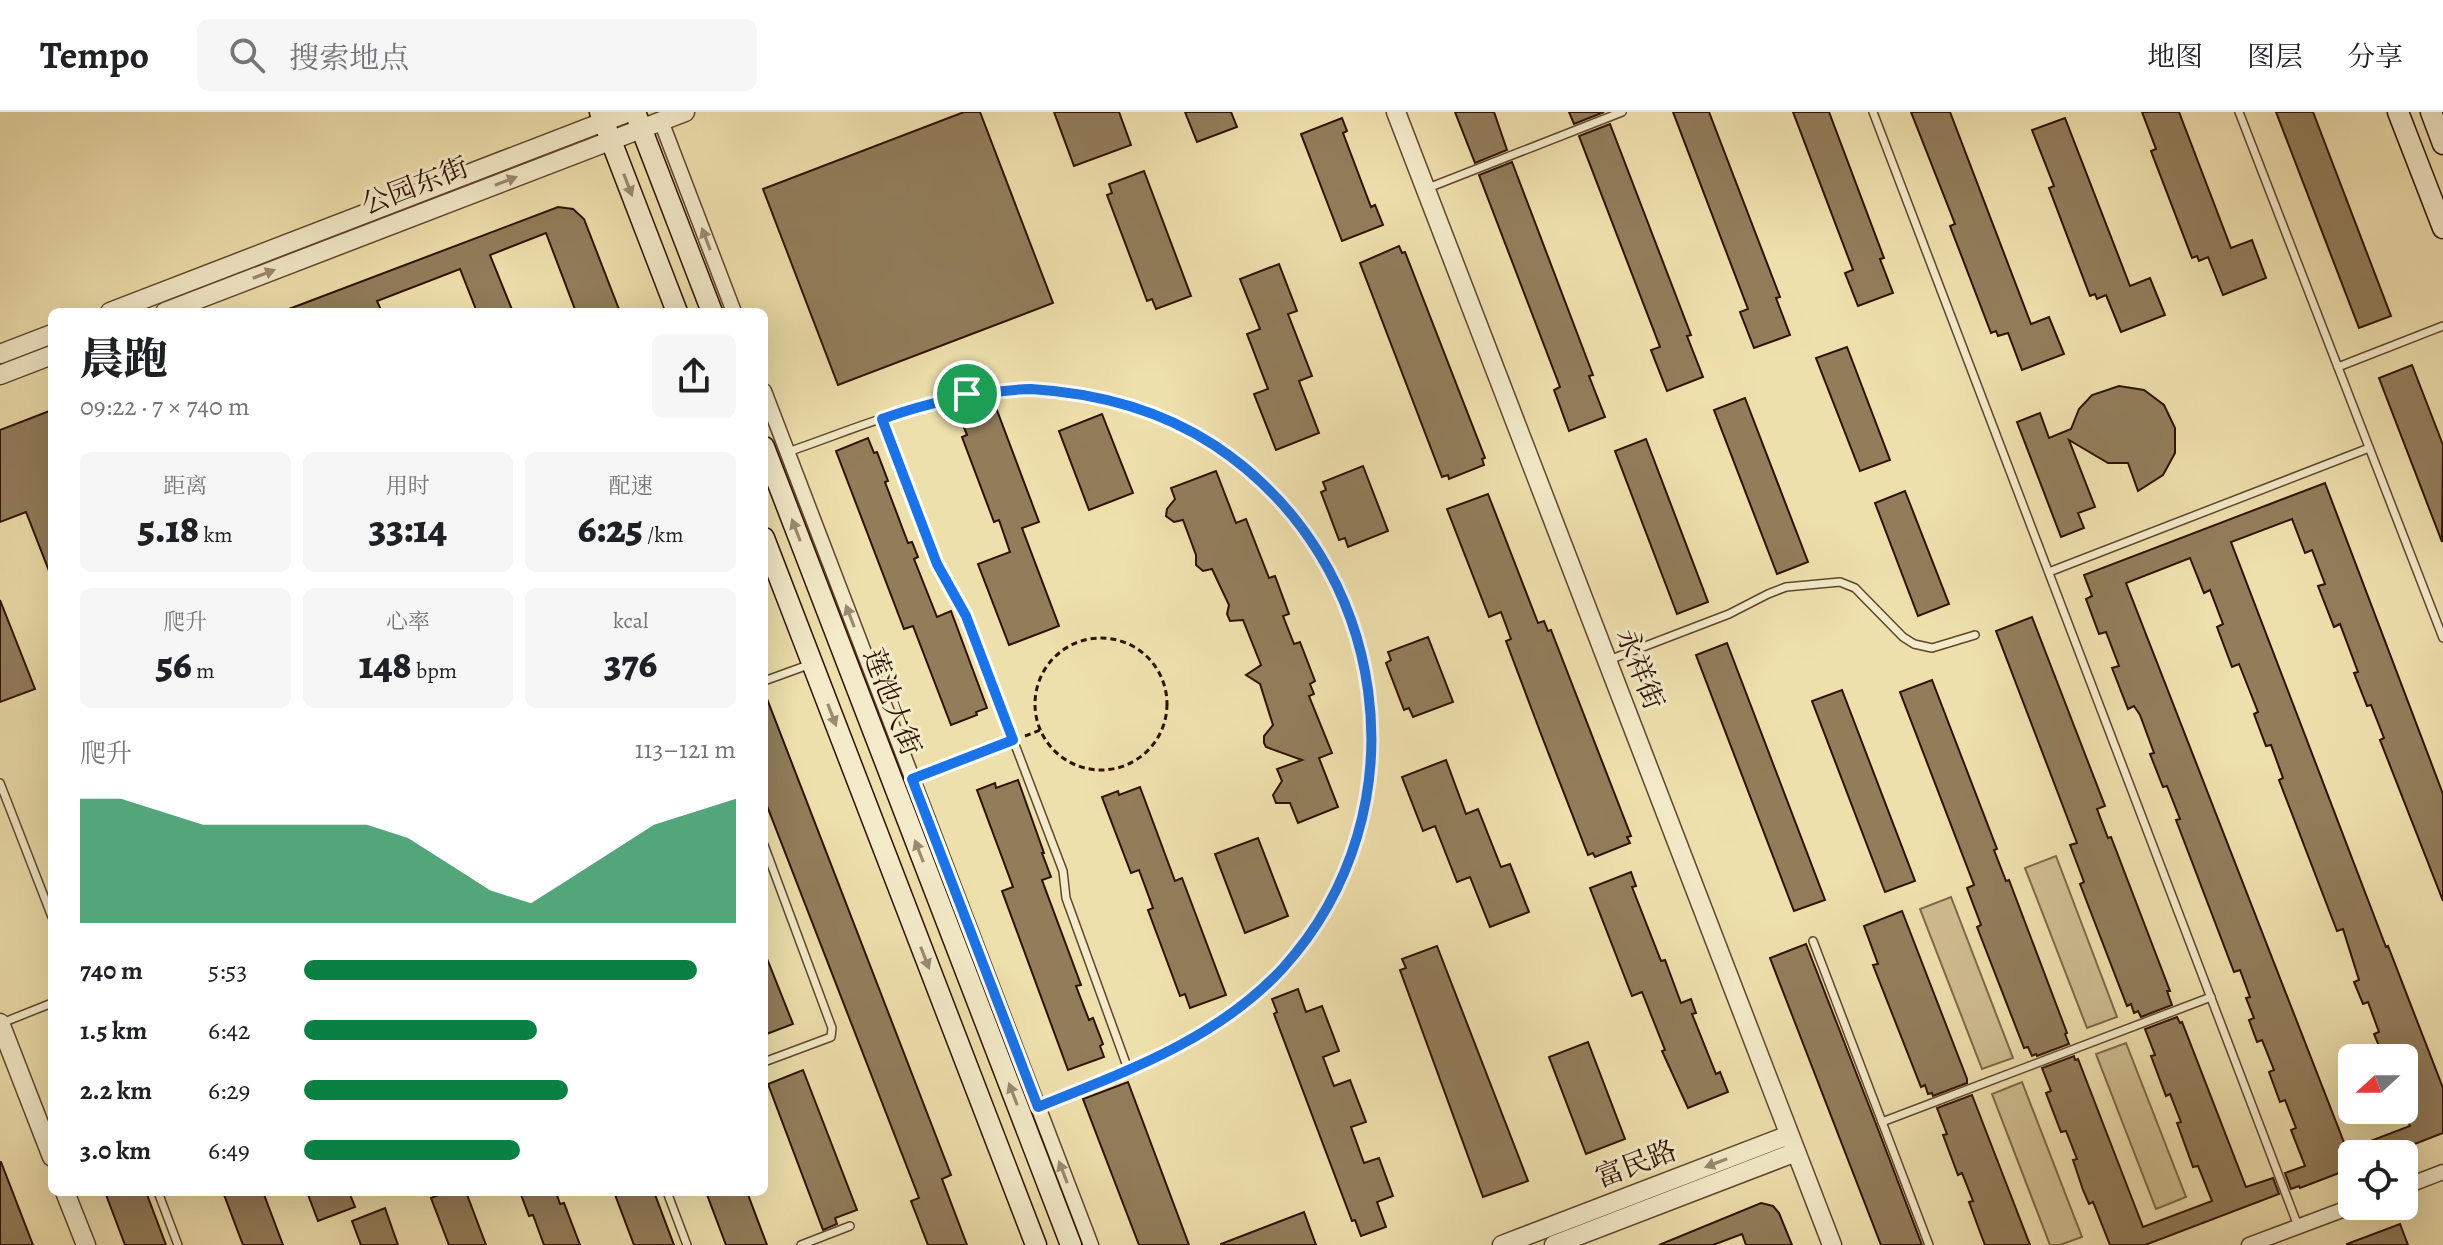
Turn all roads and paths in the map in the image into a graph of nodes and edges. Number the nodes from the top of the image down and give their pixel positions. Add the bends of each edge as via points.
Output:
1 (685, 112) edge
2 (1396, 112) edge
3 (1622, 112) edge
4 (1873, 112) edge
5 (2239, 112) edge
6 (2398, 112) edge
7 (2431, 112) edge
8 (642, 118) edge
9 (605, 125) edge
10 (2443, 144) edge
11 (1426, 189) junction
12 (2443, 228) edge
13 (121, 308) edge
14 (174, 308) edge
15 (675, 308) edge
16 (711, 308) edge
17 (732, 308) edge
18 (2443, 326) edge
19 (48, 336) edge
20 (0, 354) edge
21 (48, 357) edge
22 (2338, 367) junction
23 (0, 375) edge
24 (768, 402) edge
25 (882, 419) junction
26 (2369, 448) junction
27 (787, 452) junction
28 (768, 457) edge
29 (768, 548) edge
30 (2049, 572) junction
31 (1975, 635) dead end
32 (2443, 638) edge
33 (1145, 654) joint
34 (1607, 661) junction
35 (812, 663) junction
36 (768, 680) edge
37 (1013, 740) junction
38 (912, 779) junction
39 (0, 783) edge
40 (768, 856) edge
41 (48, 907) edge
42 (1813, 941) dead end
43 (2211, 997) junction
44 (48, 1005) edge
45 (0, 1023) edge
46 (768, 1061) edge
47 (1128, 1069) junction
48 (1038, 1107) junction
49 (1882, 1122) junction
50 (1793, 1143) junction
51 (48, 1147) edge
52 (2443, 1172) edge
53 (2418, 1182) edge
54 (67, 1196) edge
55 (160, 1196) edge
56 (669, 1196) edge
57 (2338, 1211) edge
58 (850, 1226) dead end
59 (2298, 1226) junction
60 (86, 1245) edge
61 (178, 1245) edge
62 (687, 1245) edge
63 (801, 1245) edge
64 (1036, 1245) edge
65 (1071, 1245) edge
66 (1091, 1245) edge
67 (1502, 1245) edge
68 (1554, 1245) edge
69 (1832, 1245) edge
70 (1929, 1245) edge
71 (2249, 1245) edge

1 - 8 street, 公园东街
2 - 11 street, 永祥街
3 - 11 lane
4 - 30 lane
5 - 22 lane
6 - 12 main road
7 - 10 main road
8 - 9 street, 公园东街
8 - 16 main road
17 -> 8 street
9 - 13 street, 公园东街
14 -> 9 street, 公园东街
9 -> 15 main road
11 - 34 street, 永祥街
18 - 22 lane
19 - 20 street
21 - 23 street
22 - 26 lane
24 - 27 street
25 - 27 lane
25 - 37 lane
25 - 47 lane via 967,394 1031,389 1095,396 1156,414 1212,444 1270,491 1323,558 1350,616 1367,676 1372,739 1358,832 1336,890 1303,943 1261,989 1212,1028
26 - 30 lane
26 - 32 lane
38 -> 27 street
65 -> 28 main road, 莲池大街
29 - 35 main road
30 - 43 lane
31 - 34 lane via 1932,648 1914,644 1855,588 1840,582 1786,587
33 - 33 path via 1166,690 1167,718 1155,743 1135,762 1109,770 1082,768 1058,754 1040,730 1035,706 1040,680 1054,657 1092,638 1120,640
34 - 50 street, 永祥街
35 - 36 lane
35 -> 64 main road
37 - 38 lane
37 - 47 lane
38 - 48 street
39 - 41 lane
40 - 46 lane via 832,1028 831,1037
42 - 49 lane
43 - 49 lane
43 - 59 lane
44 - 45 lane
45 - 51 street
47 - 48 lane
66 -> 48 street
49 - 70 lane
50 -> 67 street, 富民路
50 - 68 street, 富民路
50 - 69 street, 永祥街
52 - 53 street
54 - 60 street
55 - 61 lane
56 - 62 lane
57 - 59 street
58 - 63 lane
59 - 71 street

